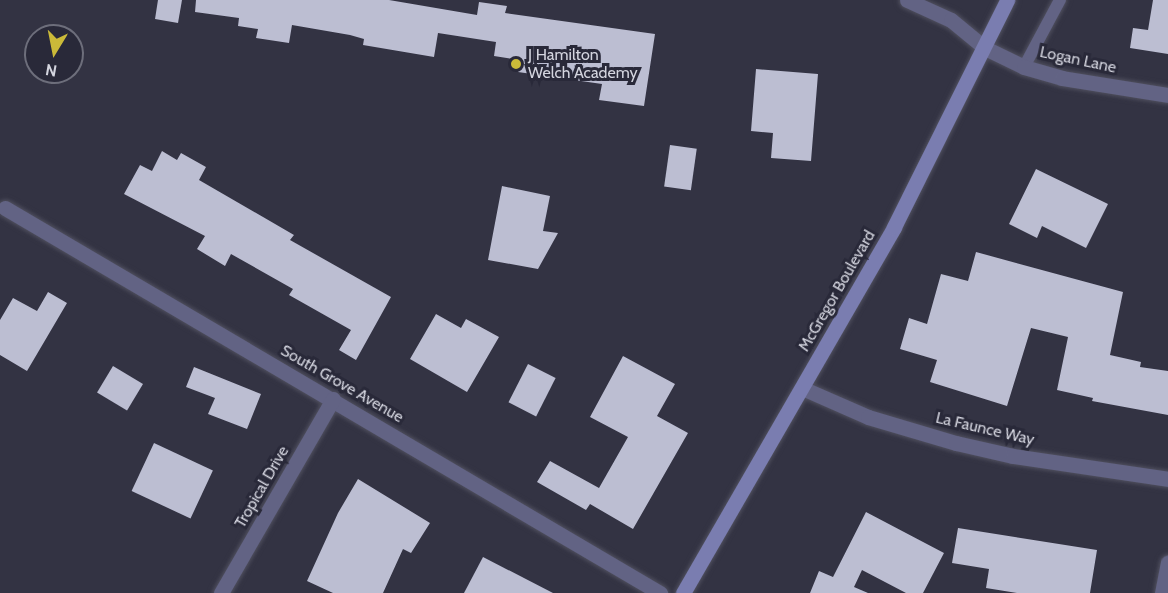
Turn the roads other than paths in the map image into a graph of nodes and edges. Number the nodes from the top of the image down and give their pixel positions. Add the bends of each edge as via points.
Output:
1 (907, 0) edge
2 (1007, 0) edge
3 (1060, 0) edge
4 (985, 48) junction
5 (1024, 67) junction
6 (1168, 95) edge
7 (5, 208) dead end
8 (802, 388) junction
9 (333, 399) junction
10 (1168, 479) edge
11 (1168, 563) edge
12 (221, 593) edge
13 (660, 593) edge
14 (683, 593) edge
15 (1162, 593) edge

1 - 4 street, Logan Lane via 951,20
2 - 4 main road, McGregor Boulevard
3 - 5 lane
4 - 5 street, Logan Lane
4 - 8 main road, McGregor Boulevard via 894,227
5 - 6 street, Logan Lane via 1062,78
7 - 9 street, South Grove Avenue
8 - 10 street, La Faunce Way via 868,417 956,443 1013,456
8 - 14 main road, McGregor Boulevard
9 - 12 street, Tropical Drive
9 - 13 street, South Grove Avenue
11 - 15 street

